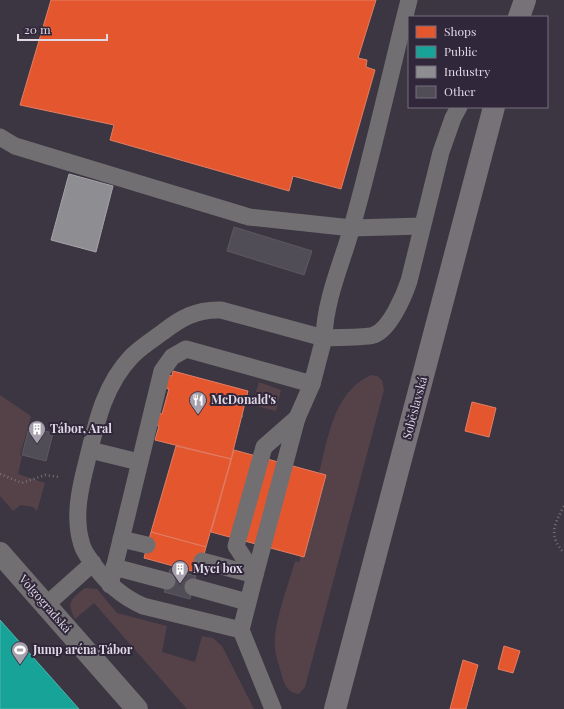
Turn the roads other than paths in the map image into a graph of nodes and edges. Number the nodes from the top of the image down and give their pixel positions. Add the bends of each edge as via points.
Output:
1 (409, 0) edge
2 (524, 0) edge
3 (519, 16) edge
4 (458, 108) edge
5 (494, 108) edge
6 (0, 137) edge
7 (422, 226) junction
8 (352, 228) junction
9 (324, 338) junction
10 (312, 384) junction
11 (297, 418) junction
12 (90, 450) junction
13 (139, 462) junction
14 (121, 539) junction
15 (148, 545) dead end
16 (0, 553) edge
17 (202, 561) dead end
18 (92, 563) junction
19 (114, 567) junction
20 (254, 575) junction
21 (167, 581) dead end
22 (110, 585) junction
23 (193, 587) dead end
24 (247, 602) junction
25 (46, 605) junction
26 (241, 630) junction
27 (137, 709) edge
28 (273, 709) edge
29 (334, 709) edge

1 - 8 lane
2 - 3 main road
4 - 7 lane via 441,152
5 - 29 main road, Soběslavská
6 - 8 lane via 15,146 249,218
7 - 8 lane
7 - 9 lane via 404,297 390,321 375,335
8 - 9 lane via 325,319
9 - 10 lane
9 - 12 lane via 220,310 208,309 186,316 143,347 122,367 104,399
10 - 11 lane
10 - 13 lane via 182,350 172,357 162,371
11 - 20 lane
11 - 20 lane via 264,447 236,546
12 - 13 lane
12 - 18 lane via 82,481 78,522 82,545
13 - 14 lane
14 - 15 lane
14 - 19 lane
16 - 25 street, Volgogradská
17 - 20 lane
18 - 22 lane
18 - 25 lane
19 - 21 lane
19 - 22 lane
20 - 24 lane
22 - 26 lane via 128,599 143,606
23 - 24 lane
24 - 26 lane
25 - 27 street, Volgogradská
26 - 28 lane

